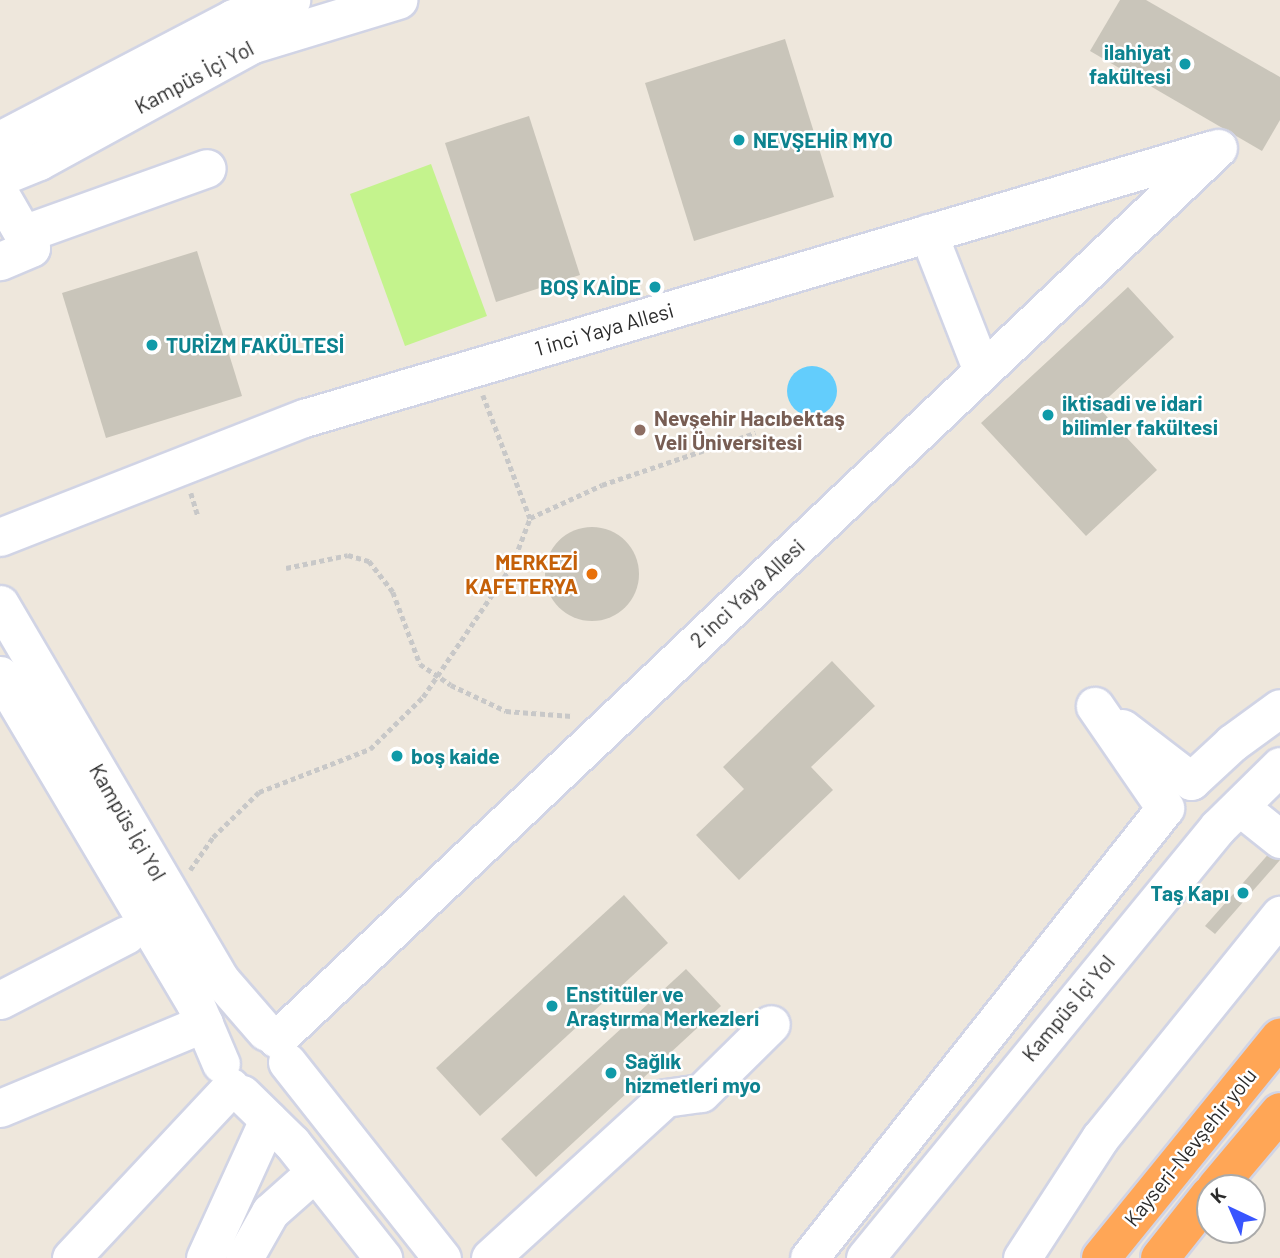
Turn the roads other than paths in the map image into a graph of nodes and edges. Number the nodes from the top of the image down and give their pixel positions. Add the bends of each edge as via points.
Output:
1 (292, 0) edge
2 (398, 0) edge
3 (0, 140) edge
4 (1218, 148) joint
5 (207, 168) dead end
6 (0, 177) edge
7 (0, 194) edge
8 (928, 233) junction
9 (11, 247) edge
10 (982, 371) junction
11 (0, 537) edge
12 (0, 604) edge
13 (3, 688) edge
14 (1280, 708) edge
15 (1280, 766) edge
16 (1191, 781) junction
17 (1165, 808) junction
18 (1229, 817) junction
19 (1280, 839) edge
20 (101, 842) junction
21 (1280, 915) edge
22 (126, 935) dead end
23 (0, 1000) edge
24 (204, 1023) junction
25 (771, 1024) dead end
26 (1280, 1038) edge
27 (276, 1044) junction
28 (231, 1082) junction
29 (0, 1108) edge
30 (1280, 1112) edge
31 (268, 1120) junction
32 (314, 1172) junction
33 (1228, 1174) edge
34 (1196, 1213) edge
35 (71, 1258) edge
36 (205, 1258) edge
37 (244, 1258) edge
38 (383, 1258) edge
39 (442, 1258) edge
40 (490, 1258) edge
41 (809, 1258) edge
42 (865, 1258) edge
43 (1022, 1258) edge
44 (1101, 1258) edge
45 (1160, 1258) edge

1 - 3 street, Kampüs İçi Yol via 233,18
2 - 6 street, Kampüs İçi Yol via 253,44 39,161
4 - 8 street, 1 inci Yaya Allesi
4 - 10 street, 2 inci Yaya Allesi
5 - 9 street
7 - 9 street
8 - 10 street
8 - 11 street, 1 inci Yaya Allesi via 304,418
10 - 27 street, 2 inci Yaya Allesi
12 - 20 street, Kampüs İçi Yol
13 - 20 street, Kampüs İçi Yol
14 - 16 street
15 - 18 street, Kampüs İçi Yol
16 - 17 street via 1173,789
16 - 17 street via 1095,706
16 - 18 street via 1218,792
17 - 18 street via 1170,827 1185,838 1203,838
17 - 41 street
18 - 19 street
18 - 42 street, Kampüs İçi Yol
20 - 24 street, Kampüs İçi Yol
20 - 27 street, Kampüs İçi Yol via 171,896 220,979
21 - 43 street via 1100,1138
22 - 23 street
24 - 28 street, Kampüs İçi Yol
24 - 29 street
25 - 40 street via 701,1093 665,1098
26 - 44 highway, Kayseri-Nevşehir yolu
27 - 28 street via 253,1030 230,1040
27 - 28 street via 278,1086 254,1096
27 - 39 street, Kampüs İçi Yol
28 - 31 street, Kampüs İçi Yol
28 - 35 street
30 - 33 highway
31 - 32 street, Kampüs İçi Yol
31 - 36 street
32 - 37 street via 270,1212
32 - 38 street, Kampüs İçi Yol
34 - 45 highway

